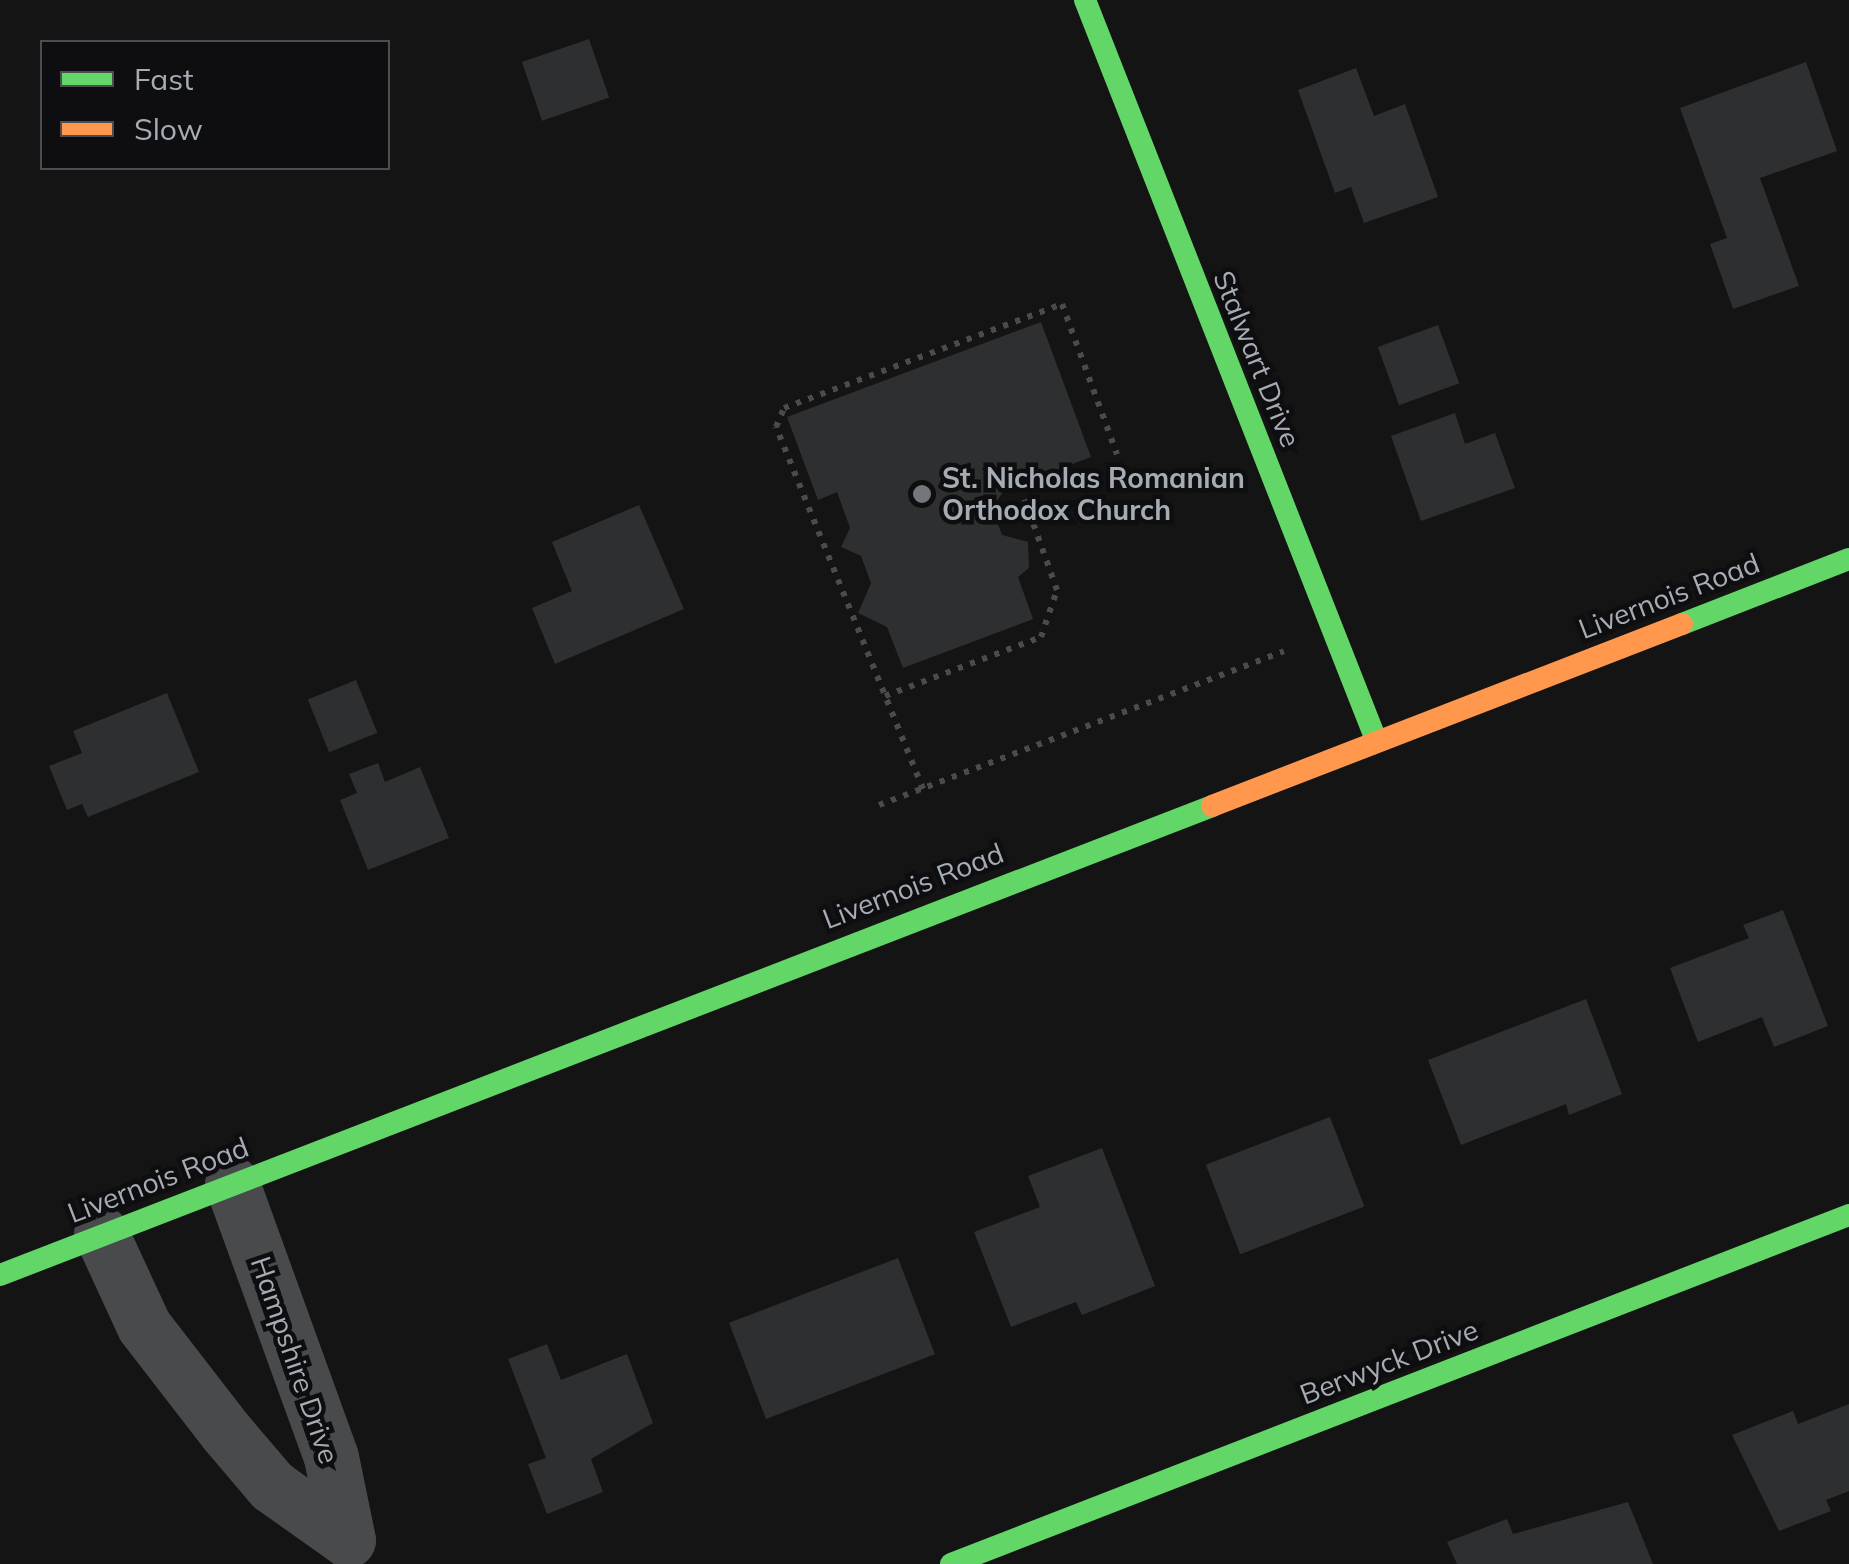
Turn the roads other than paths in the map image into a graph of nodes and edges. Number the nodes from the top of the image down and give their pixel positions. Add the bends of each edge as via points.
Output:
1 (1085, 0) edge
2 (1849, 559) edge
3 (1376, 740) junction
4 (232, 1183) junction
5 (1849, 1215) edge
6 (102, 1233) junction
7 (0, 1275) edge
8 (356, 1552) edge
9 (951, 1564) edge

1 - 3 main road, Stalwart Drive
2 - 3 main road, Livernois Road
3 - 4 main road, Livernois Road
4 - 6 main road, Livernois Road
4 - 8 street, Hampshire Drive via 332,1457
5 - 9 main road, Berwyck Drive
6 - 7 main road, Livernois Road
6 - 8 street, Hampshire Drive via 144,1326 226,1432 272,1486

